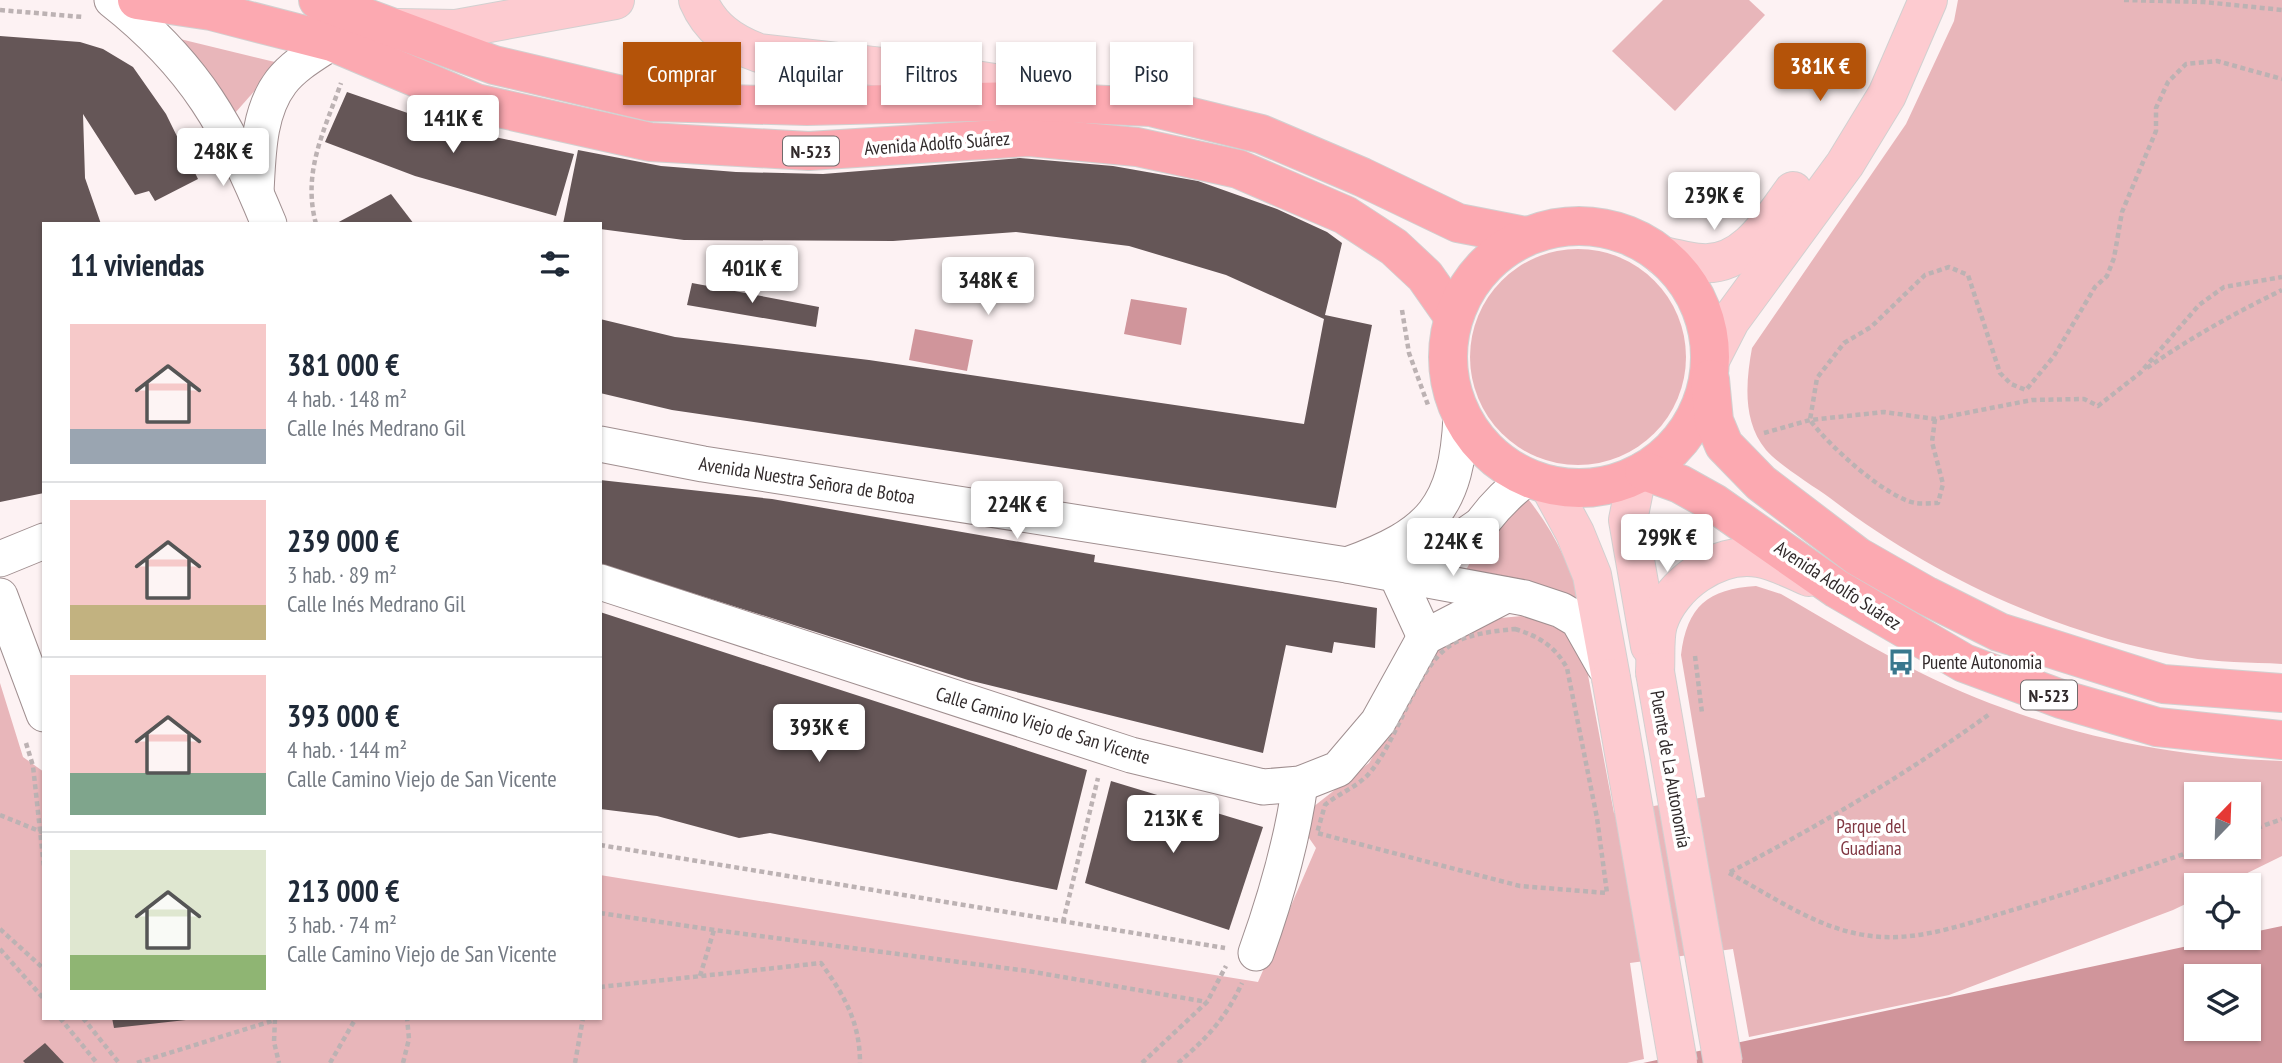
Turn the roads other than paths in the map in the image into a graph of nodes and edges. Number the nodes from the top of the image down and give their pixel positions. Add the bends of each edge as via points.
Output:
1 (112, 0) edge
2 (137, 0) edge
3 (318, 0) edge
4 (615, 0) edge
5 (698, 0) edge
6 (1903, 0) edge
7 (1928, 0) edge
8 (397, 28) junction
9 (332, 42) junction
10 (1151, 107) junction
11 (256, 192) junction
12 (268, 222) edge
13 (1526, 236) junction
14 (1662, 256) junction
15 (1453, 316) junction
16 (1710, 367) junction
17 (1445, 414) junction
18 (602, 444) edge
19 (1640, 473) junction
20 (1538, 481) junction
21 (1479, 526) junction
22 (42, 542) edge
23 (0, 559) edge
24 (1347, 565) junction
25 (1396, 574) junction
26 (602, 583) edge
27 (1446, 585) junction
28 (1837, 589) junction
29 (1506, 595) junction
30 (0, 596) edge
31 (1437, 641) junction
32 (34, 657) edge
33 (1655, 672) junction
34 (1611, 678) junction
35 (2282, 693) edge
36 (34, 727) edge
37 (2282, 740) edge
38 (1300, 784) junction
39 (1245, 951) road end
40 (1678, 1063) edge
41 (1723, 1063) edge

1 - 11 street via 184,66 227,130
2 - 9 highway, Avenida Adolfo Suárez / N-523 via 211,10
3 - 8 highway, Avenida Adolfo Suárez
4 - 8 main road via 456,29
5 - 10 main road via 721,33 759,53 918,71
6 - 14 main road via 1870,77 1842,124 1770,223 1740,254 1715,263
7 - 16 main road via 1887,95 1845,164 1730,321
8 - 10 highway, Avenida Adolfo Suárez via 494,65 651,102 807,106 1021,101
9 - 11 street via 281,82 267,108
9 - 15 highway, Avenida Adolfo Suárez / N-523 via 476,103 650,142 808,151 1029,137 1137,147 1238,170 1345,215 1394,247 1425,276
10 - 13 highway, Avenida Adolfo Suárez via 1261,134 1458,223
11 - 12 street
13 - 14 highway, Avenida Adolfo Suárez via 1561,226 1597,227 1632,237
13 - 15 highway via 1481,268
14 - 16 highway, Avenida Adolfo Suárez via 1683,277 1698,302 1707,330
15 - 17 highway
16 - 19 highway via 1702,403 1688,430 1668,453
16 - 35 highway, Avenida Adolfo Suárez / N-523 via 1714,421 1724,445 1761,483 1857,555 1927,596 1999,632 2164,684
17 - 20 highway via 1486,450
17 - 24 street, Avenida Nuestra Señora de Botoa via 1460,452 1452,484 1438,511 1414,534
18 - 24 street, Avenida Nuestra Señora de Botoa
19 - 20 highway via 1593,488
19 - 28 highway, Avenida Adolfo Suárez / N-523 via 1680,484 1714,503
19 - 33 main road, Puente de La Autonomía via 1628,520
20 - 21 street via 1507,493
20 - 34 main road via 1575,533 1592,575
21 - 25 street via 1437,555
21 - 27 street
22 - 23 street
24 - 25 street, Avenida Nuestra Señora de Botoa
25 - 27 street, Avenida Nuestra Señora de Botoa
25 - 31 street
26 - 38 street, Calle Camino Viejo de San Vicente via 1106,747 1263,787
27 - 29 street, Avenida Nuestra Señora de Botoa
28 - 33 main road via 1760,558 1744,557 1698,572 1668,600 1658,626
28 - 37 highway, Avenida Adolfo Suárez / N-523 via 1964,663 2061,699 2157,727
29 - 31 street
29 - 34 street, Avenida Nuestra Señora de Botoa via 1545,604 1578,620
30 - 32 street
31 - 38 street, Calle Camino Viejo de San Vicente via 1338,769
32 - 36 street
33 - 41 main road, Puente de La Autonomía, bridge
34 - 40 main road, bridge
38 - 39 street via 1294,830 1276,897

